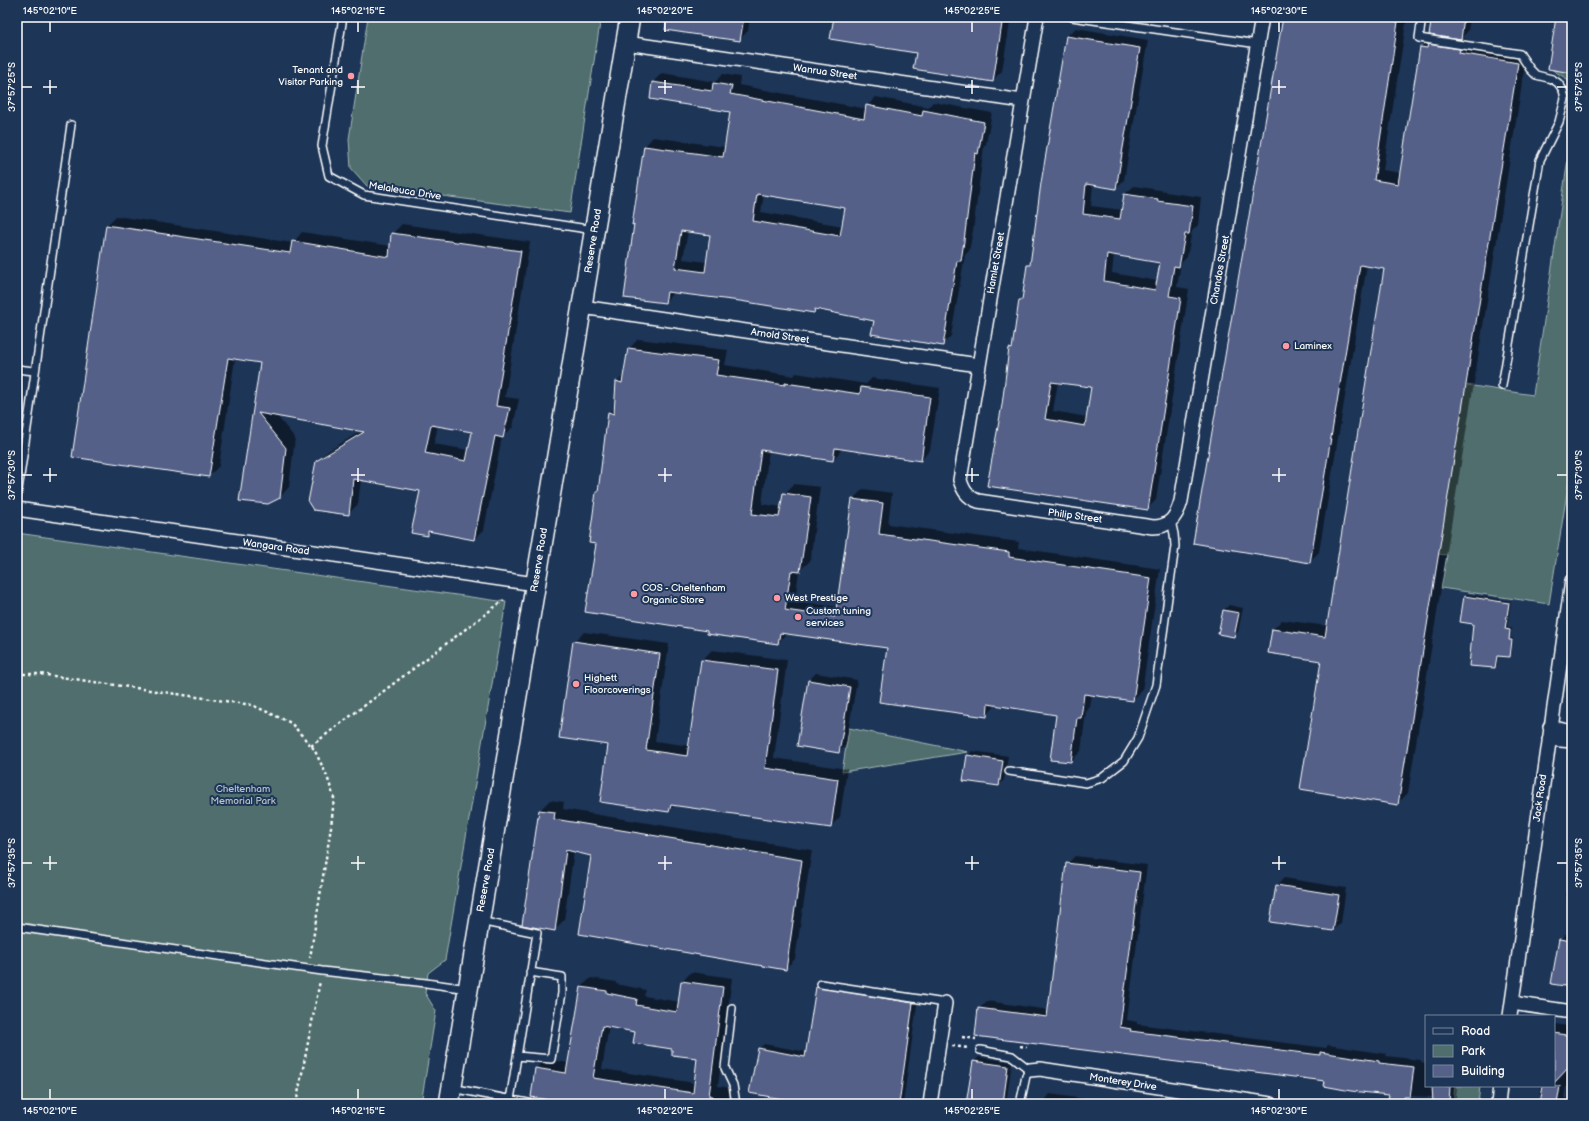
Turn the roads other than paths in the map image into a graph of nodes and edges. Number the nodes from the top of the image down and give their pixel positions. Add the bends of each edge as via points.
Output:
1 (343, 17) edge
2 (630, 17) edge
3 (1037, 17) edge
4 (1072, 17) edge
5 (1262, 17) edge
6 (1422, 17) edge
7 (626, 43) junction
8 (1258, 44) junction
9 (1023, 101) junction
10 (71, 126) dead end
11 (594, 230) junction
12 (582, 307) junction
13 (978, 365) junction
14 (17, 369) edge
15 (34, 371) junction
16 (1502, 386) dead end
17 (17, 497) edge
18 (978, 501) joint
19 (17, 509) edge
20 (1171, 521) junction
21 (1572, 581) edge
22 (535, 584) junction
23 (1572, 732) edge
24 (1549, 733) junction
25 (1572, 741) edge
26 (1009, 771) dead end
27 (479, 921) junction
28 (17, 926) edge
29 (530, 972) junction
30 (821, 984) dead end
31 (468, 990) junction
32 (946, 1003) joint
33 (1512, 1003) junction
34 (732, 1008) dead end
35 (1572, 1012) edge
36 (1510, 1015) edge
37 (980, 1050) road end
38 (517, 1056) junction
39 (1030, 1070) junction
40 (1500, 1087) edge
41 (450, 1096) edge
42 (510, 1100) junction
43 (533, 1104) edge
44 (736, 1104) edge
45 (930, 1104) edge
46 (1020, 1104) edge
47 (1271, 1104) edge
48 (1498, 1104) edge

1 - 11 lane, Melaleuca Drive via 322,146 329,176 364,195
2 - 7 street, Reserve Road
3 - 9 street, Hamlet Street
4 - 8 lane
5 - 8 street, Chandos Street
6 - 16 lane via 1419,38 1520,54 1536,75 1558,83 1565,99 1559,122 1540,160
7 - 9 street, Wanrua Street
7 - 11 street, Reserve Road
8 - 20 street, Chandos Street via 1181,501
9 - 13 street, Hamlet Street
10 - 15 lane
11 - 12 street, Reserve Road
12 - 13 street, Arnold Street
12 - 22 street, Reserve Road
13 - 18 street, Hamlet Street via 960,480 968,496
14 - 15 lane
15 - 17 lane
18 - 20 street, Philip Street via 1153,527 1166,525
19 - 22 street, Wangara Road
20 - 26 lane via 1175,546 1156,685 1132,750 1124,761 1102,778 1086,783
21 - 24 street, Jack Road
22 - 27 street, Reserve Road
23 - 24 street
24 - 25 street
24 - 33 street, Jack Road
27 - 29 lane via 537,933
27 - 31 street, Reserve Road
28 - 31 lane
29 - 38 lane
29 - 38 lane via 562,977 562,993 551,1059
30 - 32 lane
31 - 41 street, Reserve Road
32 - 45 street
33 - 35 street
33 - 36 street, Jack Road
34 - 44 lane via 725,1068 733,1085
37 - 39 lane via 1012,1056
38 - 42 lane
39 - 46 lane via 1024,1082
39 - 47 street, Monterey Drive via 1040,1069
40 - 48 street
41 - 42 lane
42 - 43 lane

